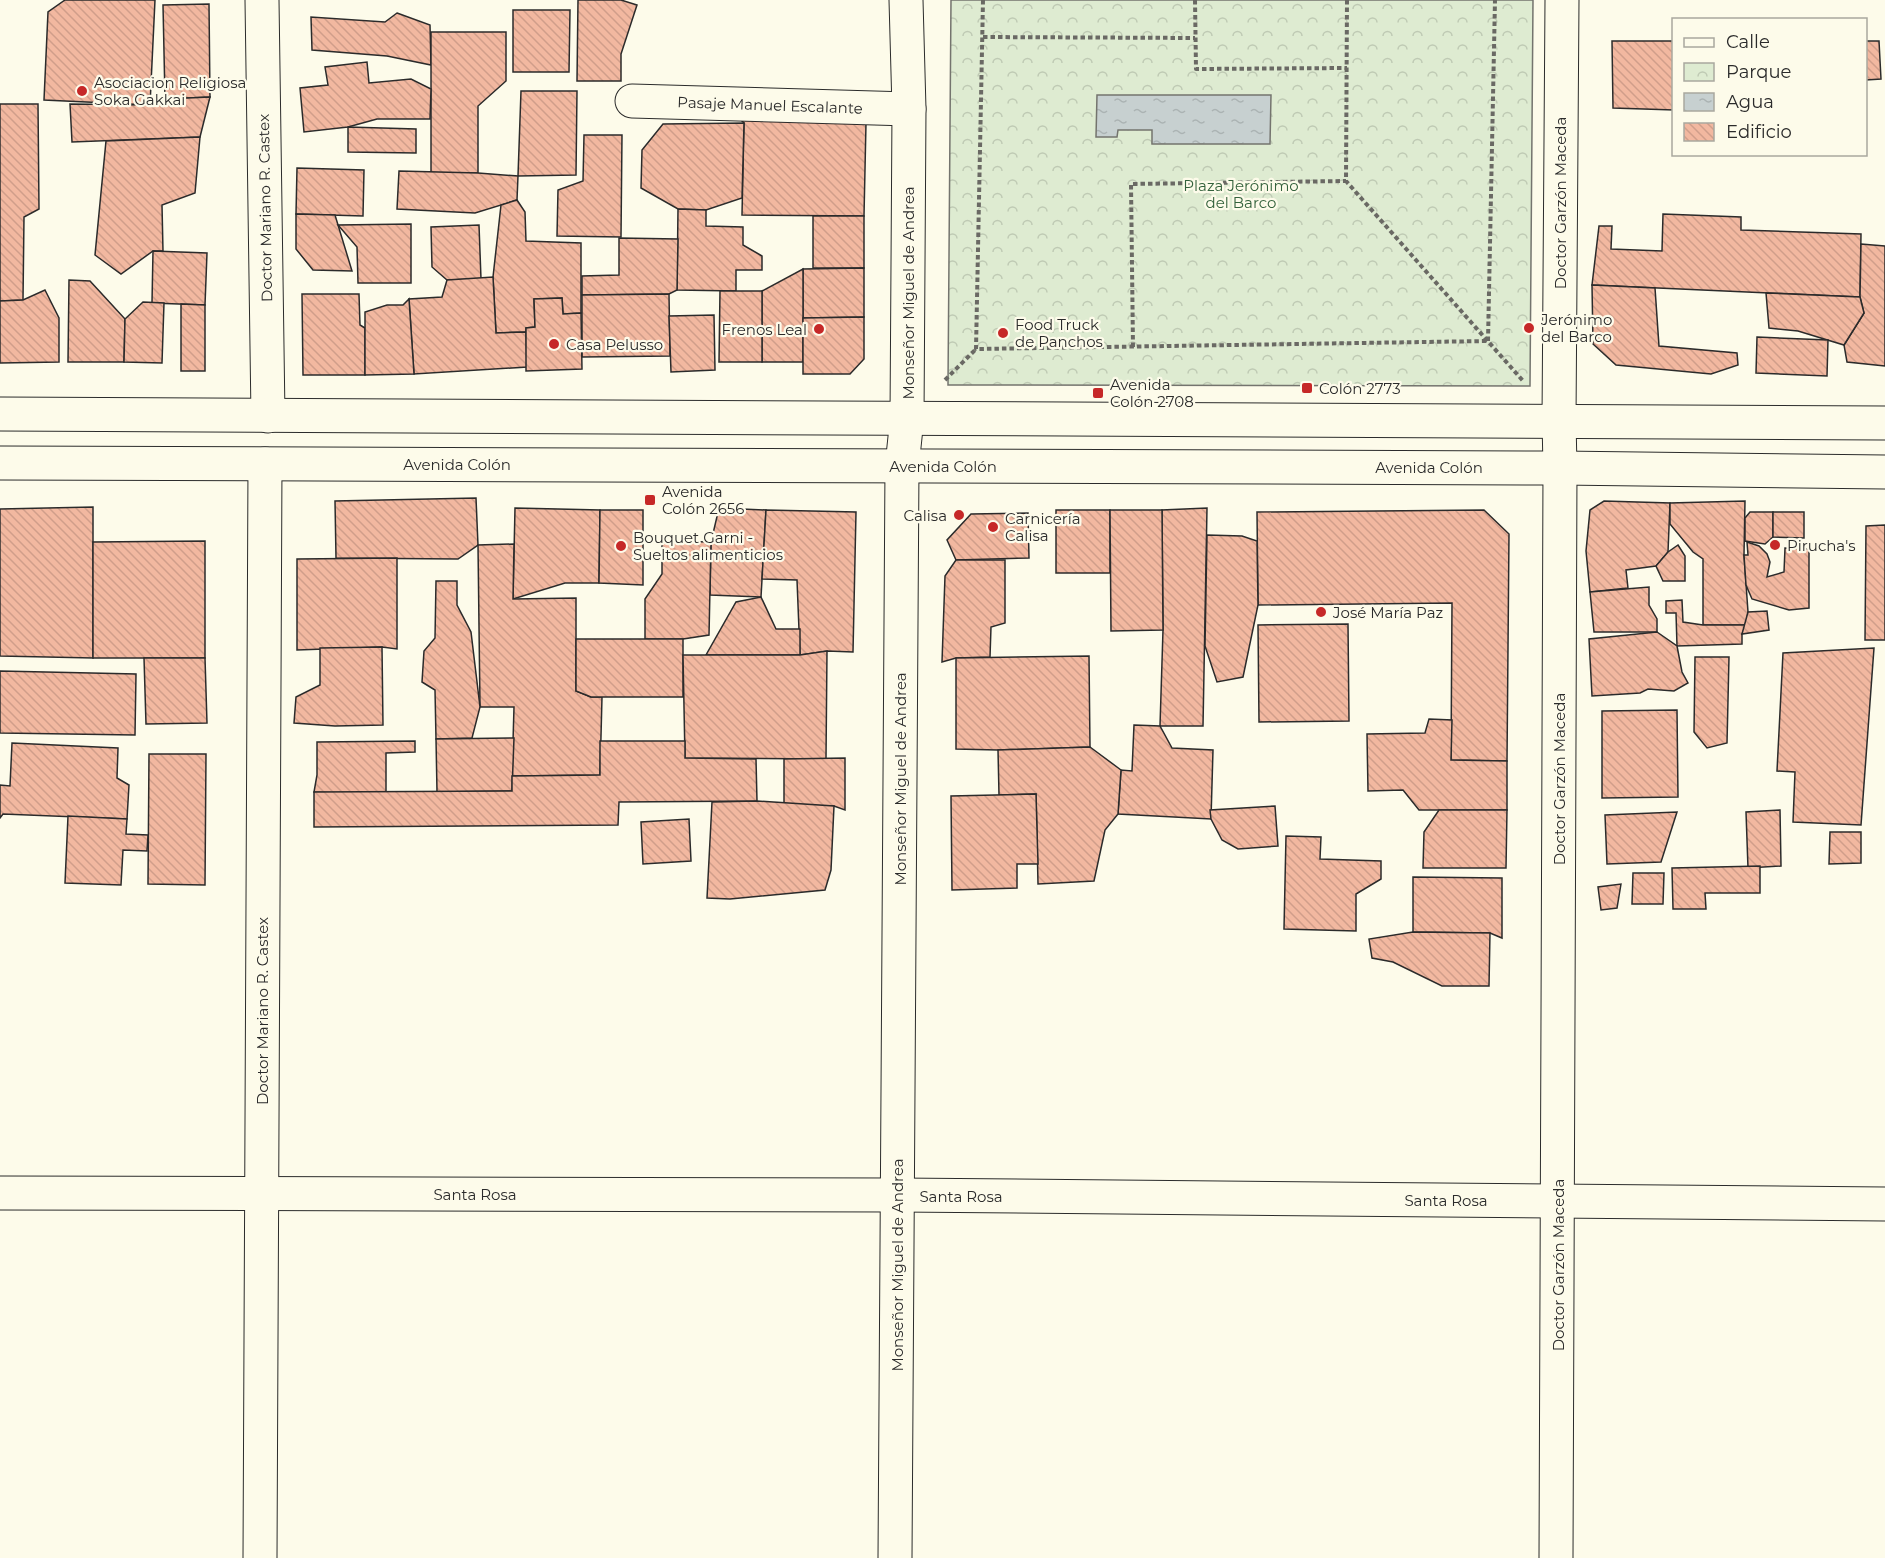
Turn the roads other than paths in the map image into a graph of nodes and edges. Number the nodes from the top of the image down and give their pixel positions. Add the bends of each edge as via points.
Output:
1 (262, 0) edge
2 (906, 0) edge
3 (1562, 0) edge
4 (632, 101) dead end
5 (909, 109) junction
6 (0, 414) edge
7 (268, 416) junction
8 (908, 418) junction
9 (1559, 420) junction
10 (1885, 423) edge
11 (0, 463) edge
12 (265, 464) junction
13 (902, 466) junction
14 (1560, 468) junction
15 (1885, 471) edge
16 (0, 1193) edge
17 (261, 1194) junction
18 (897, 1196) junction
19 (1558, 1201) junction
20 (1885, 1204) edge
21 (260, 1558) edge
22 (895, 1558) edge
23 (1556, 1558) edge

1 - 7 main road, Doctor Mariano R. Castex
2 - 5 main road, Monseñor Miguel de Andrea
3 - 9 main road, Doctor Garzón Maceda
4 - 5 main road, Pasaje Manuel Escalante
5 - 8 main road, Monseñor Miguel de Andrea
6 - 7 main road
7 - 8 main road
8 - 9 main road
8 - 13 main road, Monseñor Miguel de Andrea
9 - 10 main road
9 - 14 main road, Doctor Garzón Maceda
11 - 12 main road, Avenida Colón
12 - 13 main road, Avenida Colón
12 - 17 main road, Doctor Mariano R. Castex
13 - 14 main road, Avenida Colón
13 - 18 main road, Monseñor Miguel de Andrea
14 - 15 main road, Avenida Colón
14 - 19 main road, Doctor Garzón Maceda
16 - 17 main road, Santa Rosa
17 - 18 main road, Santa Rosa
17 - 21 main road, Doctor Mariano R. Castex
18 - 19 main road, Santa Rosa
18 - 22 main road, Monseñor Miguel de Andrea
19 - 20 main road, Santa Rosa
19 - 23 main road, Doctor Garzón Maceda

